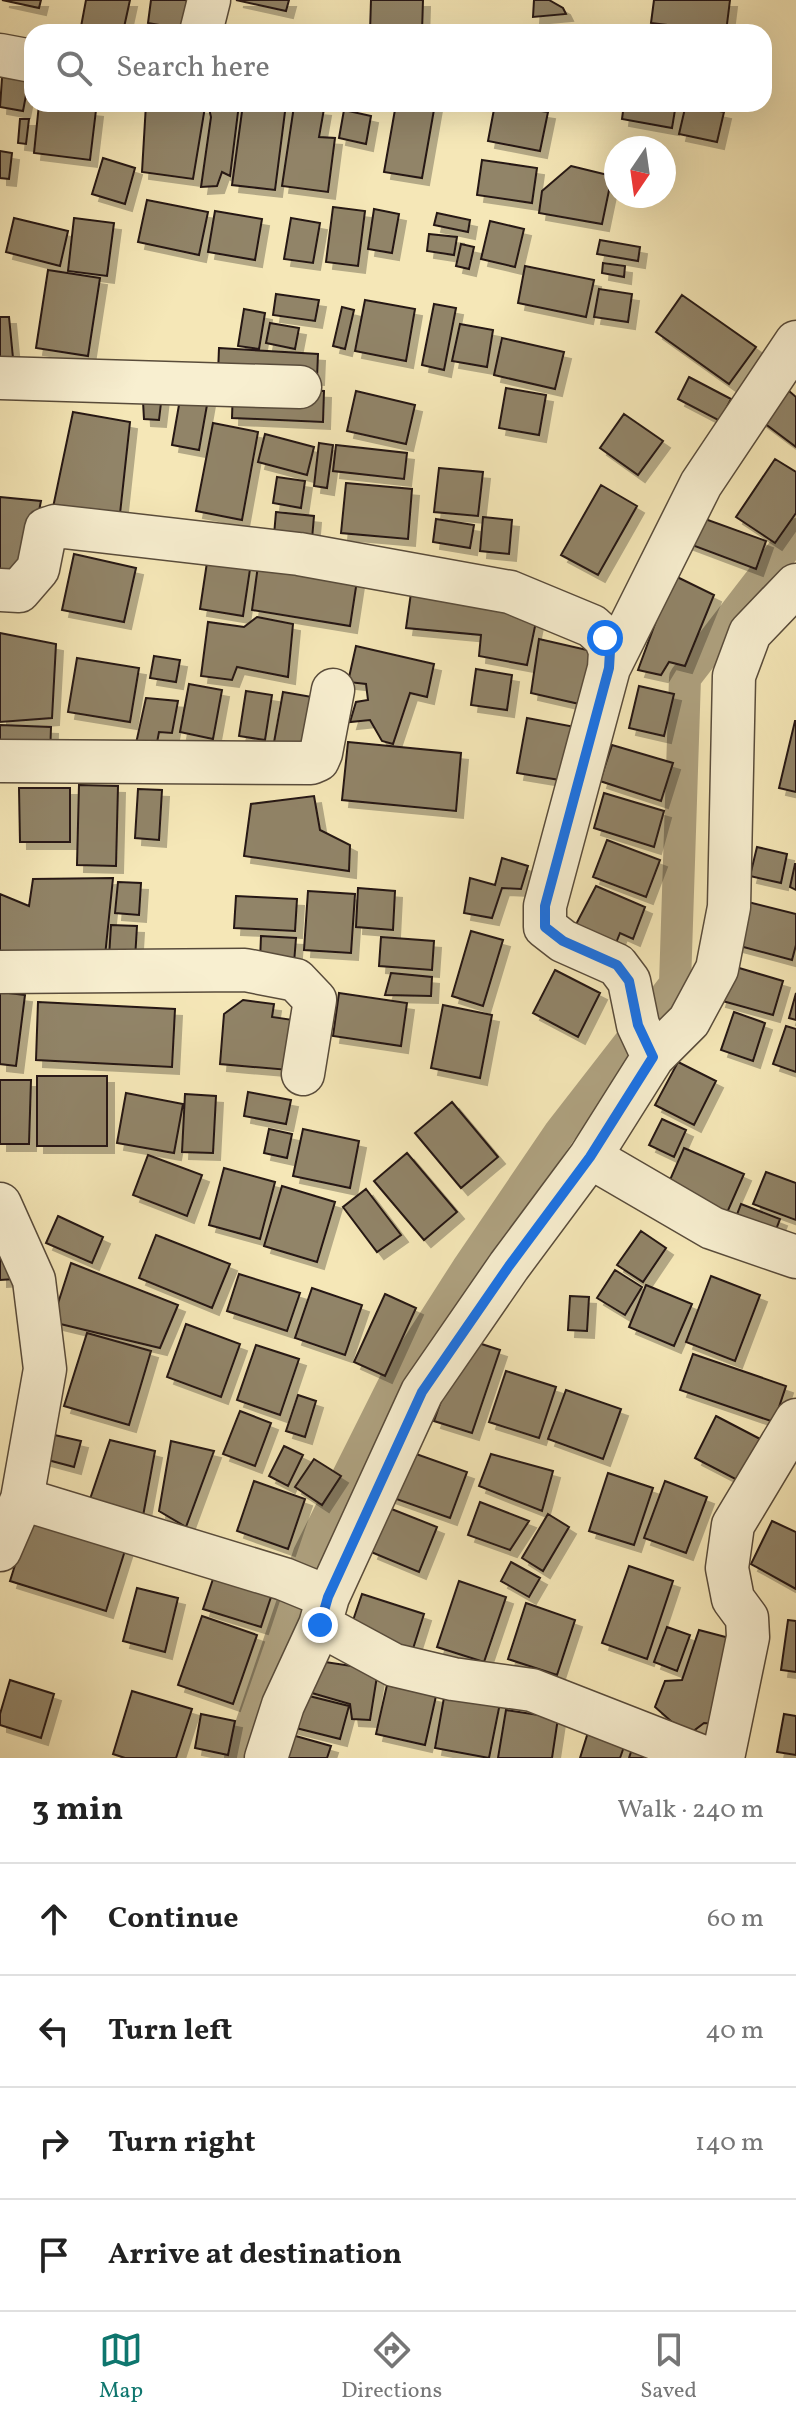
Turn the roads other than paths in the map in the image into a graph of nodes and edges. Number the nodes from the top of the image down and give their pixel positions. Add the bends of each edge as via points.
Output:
1 (209, 0) edge
2 (203, 24) edge
3 (0, 55) edge
4 (24, 60) edge
5 (796, 342) edge
6 (0, 378) edge
7 (300, 387) dead end
8 (796, 585) edge
9 (0, 590) edge
10 (609, 668) junction
11 (333, 690) dead end
12 (0, 761) edge
13 (0, 972) edge
14 (646, 1041) junction
15 (303, 1074) dead end
16 (590, 1157) junction
17 (0, 1204) edge
18 (796, 1257) edge
19 (17, 1283) edge
20 (796, 1420) edge
21 (22, 1499) junction
22 (0, 1550) edge
23 (324, 1611) junction
24 (266, 1758) edge
25 (706, 1758) edge
26 (723, 1758) edge

1 - 2 street
3 - 4 street
5 - 10 street via 701,484
6 - 7 street
8 - 14 street via 750,633 734,676 729,907 717,969 689,1021
9 - 10 street via 19,591 38,569 46,529 55,526 299,554 510,592 592,626 605,638
10 - 14 street via 545,906 545,927 617,965 629,981
11 - 12 street via 321,753 311,763
13 - 15 street via 245,970 296,980 315,1000
14 - 16 street
16 - 18 street via 712,1228
16 - 23 street via 422,1392
17 - 19 street
19 - 21 street via 45,1369
20 - 26 street via 733,1525 727,1568 733,1599 747,1618 748,1637
21 - 22 street
21 - 23 street via 284,1579
23 - 24 street
23 - 25 street via 394,1665 532,1690

